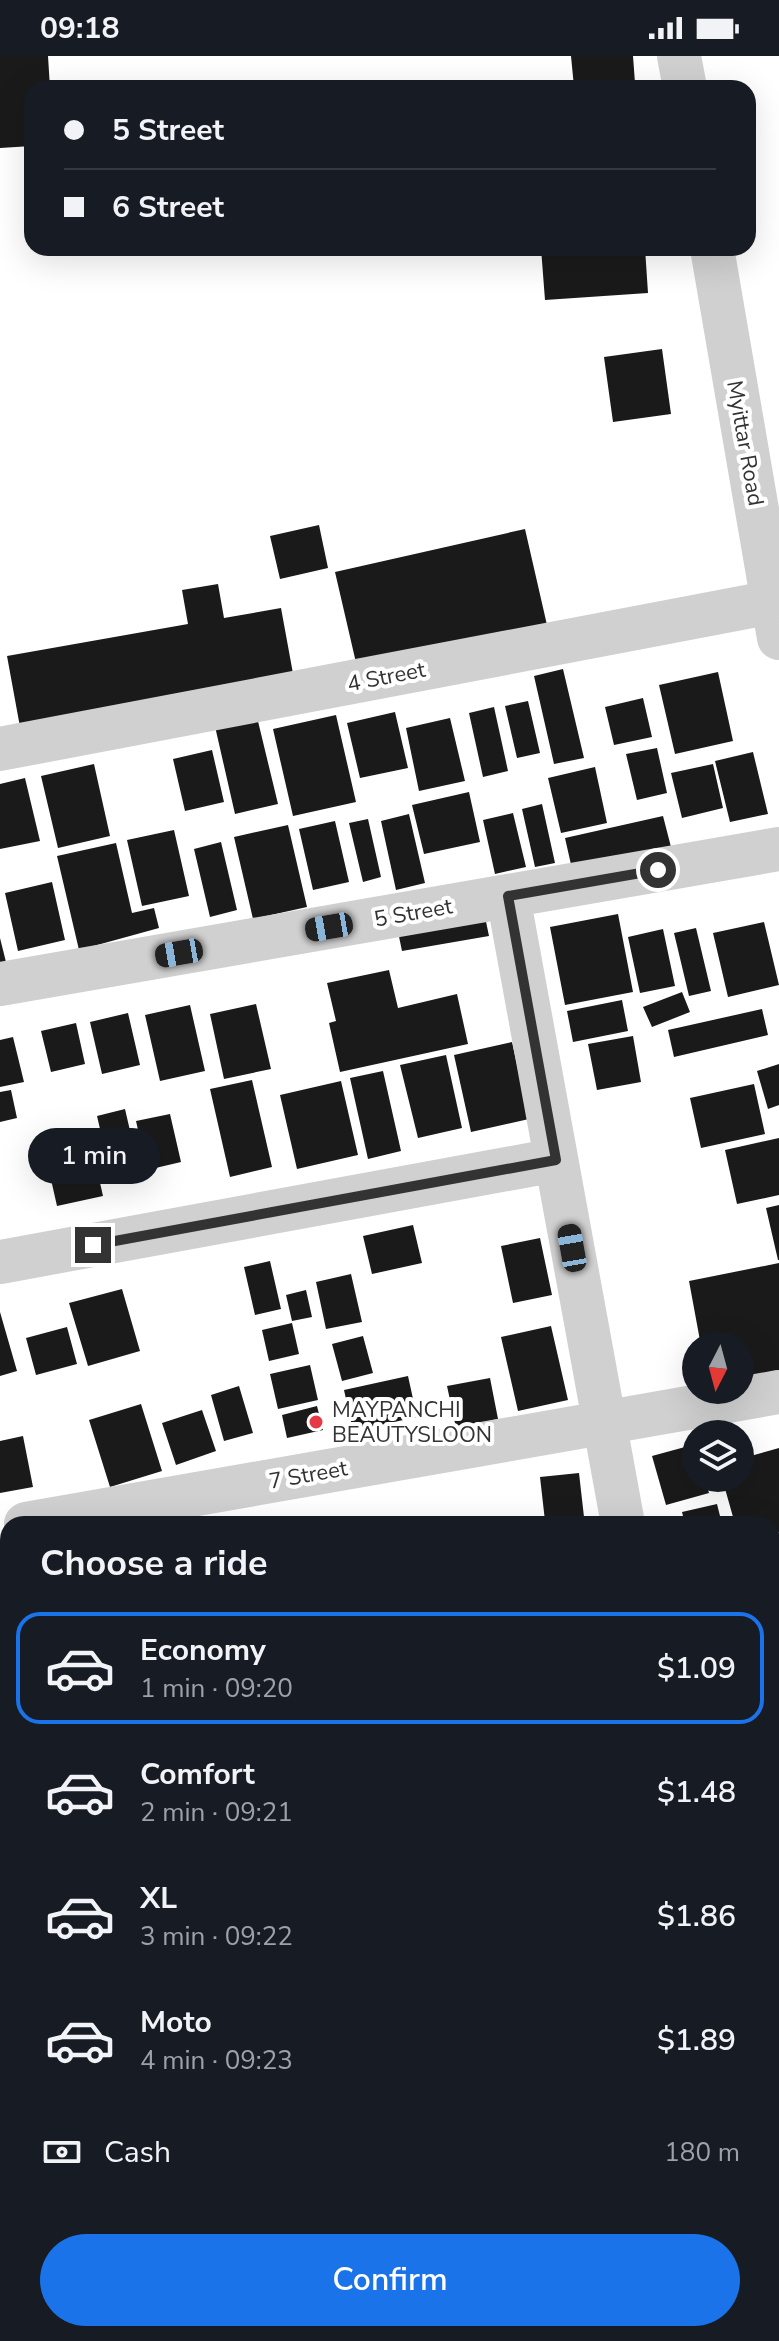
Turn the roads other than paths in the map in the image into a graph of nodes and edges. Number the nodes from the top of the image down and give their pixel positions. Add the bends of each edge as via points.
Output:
1 (679, 56) edge
2 (684, 80) edge
3 (713, 256) edge
4 (776, 620) edge
5 (0, 749) edge
6 (779, 849) edge
7 (508, 896) junction
8 (0, 984) edge
9 (556, 1160) junction
10 (0, 1262) edge
11 (779, 1392) edge
12 (604, 1422) junction
13 (71, 1516) edge
14 (622, 1516) edge

1 - 2 street
3 - 4 street, Myittar Road
4 - 5 street, 4 Street
6 - 7 street, 5 Street
7 - 8 street, 5 Street
7 - 9 street
9 - 10 street
9 - 12 street
11 - 12 street, 7 Street
12 - 13 street, 7 Street
12 - 14 street

